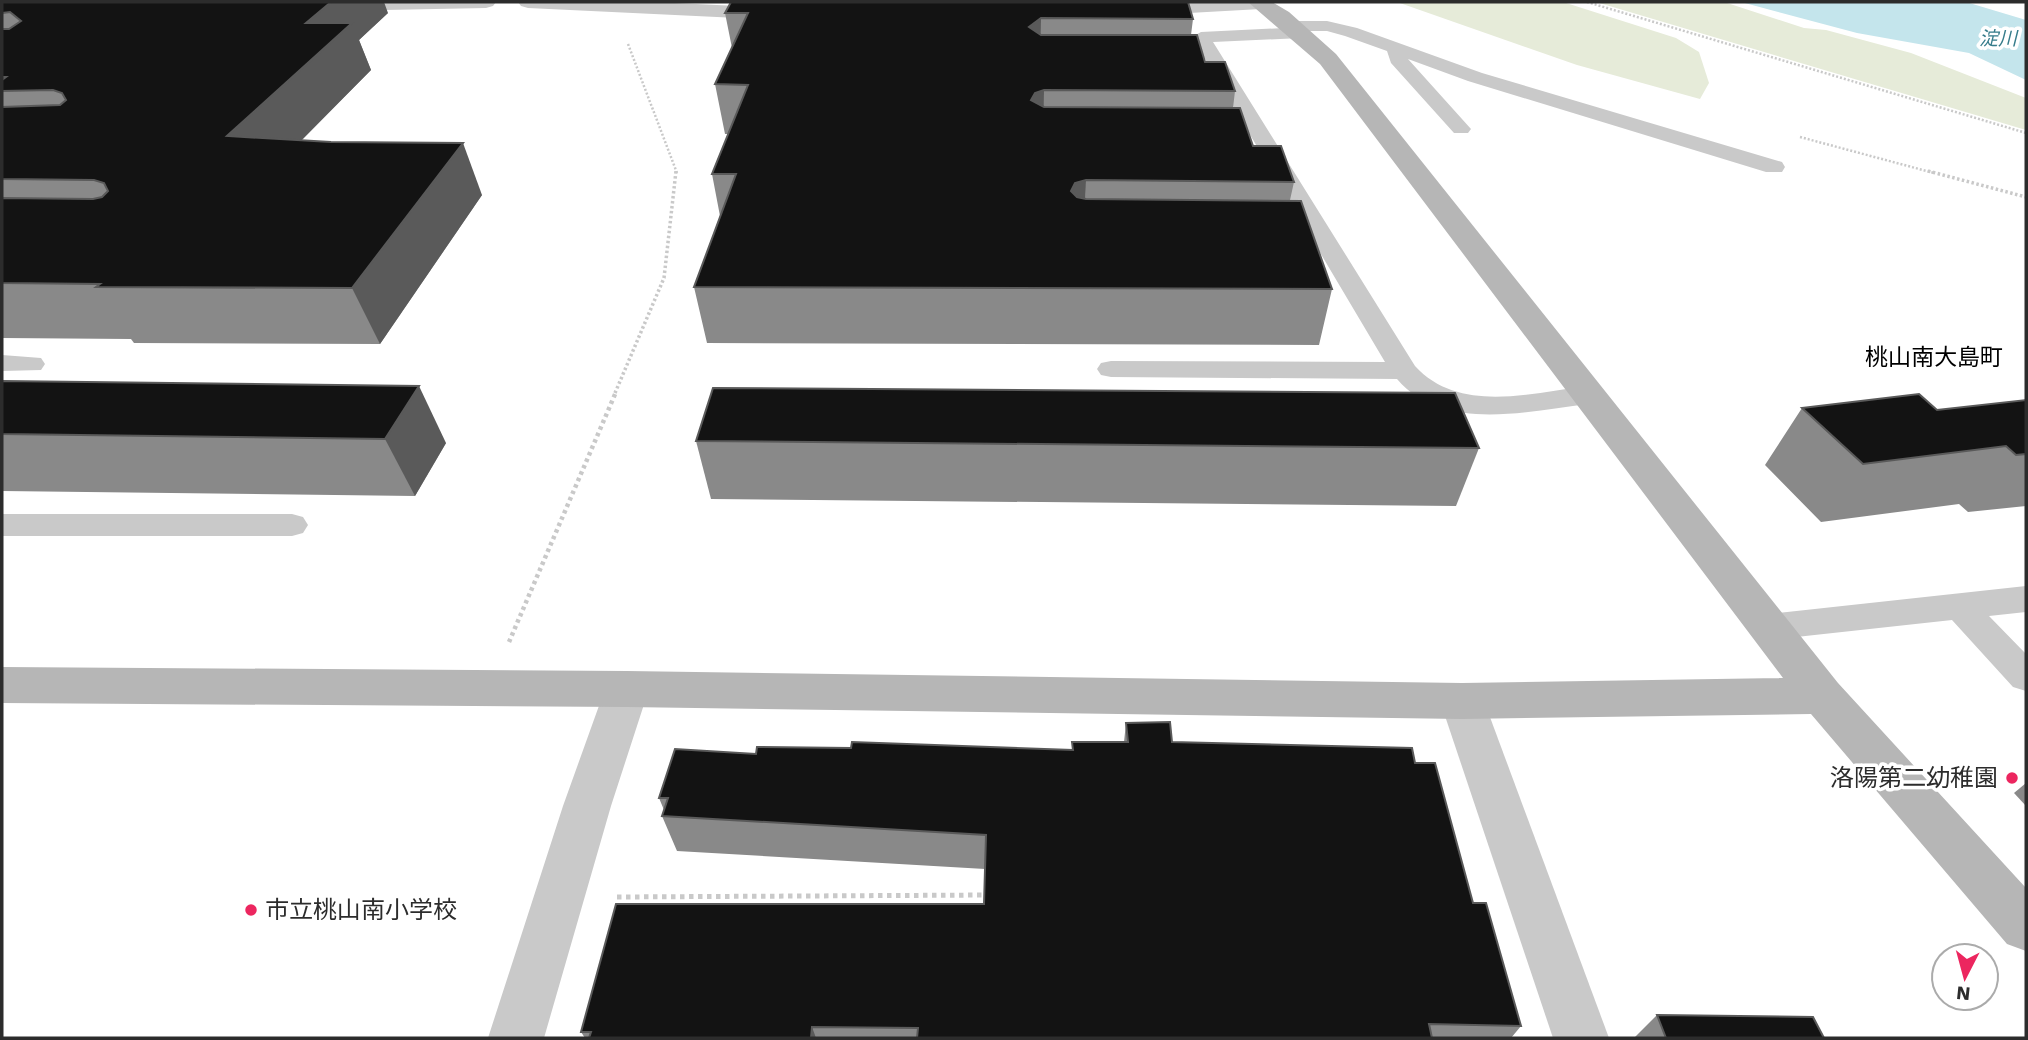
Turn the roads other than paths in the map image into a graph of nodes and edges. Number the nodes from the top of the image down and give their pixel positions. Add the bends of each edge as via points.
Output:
1 (486, 2) edge
2 (528, 2) edge
3 (1259, 2) edge
4 (320, 6) edge
5 (1117, 10) edge
6 (800, 15) edge
7 (1296, 30) junction
8 (1396, 48) junction
9 (1198, 75) edge
10 (1224, 75) junction
11 (1461, 129) dead end
12 (1243, 150) edge
13 (1269, 150) junction
14 (1774, 167) dead end
15 (1300, 245) edge
16 (1327, 245) junction
17 (2, 363) edge
18 (31, 364) dead end
19 (1111, 369) dead end
20 (1404, 371) junction
21 (1588, 395) junction
22 (2, 525) edge
23 (292, 525) dead end
24 (2026, 599) edge
25 (1960, 607) junction
26 (1769, 627) junction
27 (2026, 677) edge
28 (2, 685) edge
29 (627, 689) junction
30 (1822, 696) junction
31 (1462, 701) junction
32 (2026, 926) edge
33 (516, 1038) edge
34 (1581, 1038) edge

1 - 4 street
2 - 6 street
3 - 5 street
3 - 7 street
7 - 8 lane via 1327,26
7 - 10 lane via 1201,37
7 - 21 street via 1328,59
8 - 11 lane via 1398,59
8 - 14 lane via 1475,77
9 - 10 lane
10 - 13 lane
12 - 13 lane
13 - 16 lane
15 - 16 lane
16 - 20 lane
17 - 18 lane
19 - 20 lane
20 - 21 lane via 1422,389 1451,401 1491,405
21 - 26 street
22 - 23 lane
24 - 25 lane
25 - 26 lane
25 - 27 lane
26 - 30 street
28 - 29 street
29 - 31 street
29 - 33 street
30 - 31 street
30 - 32 street
31 - 34 street

